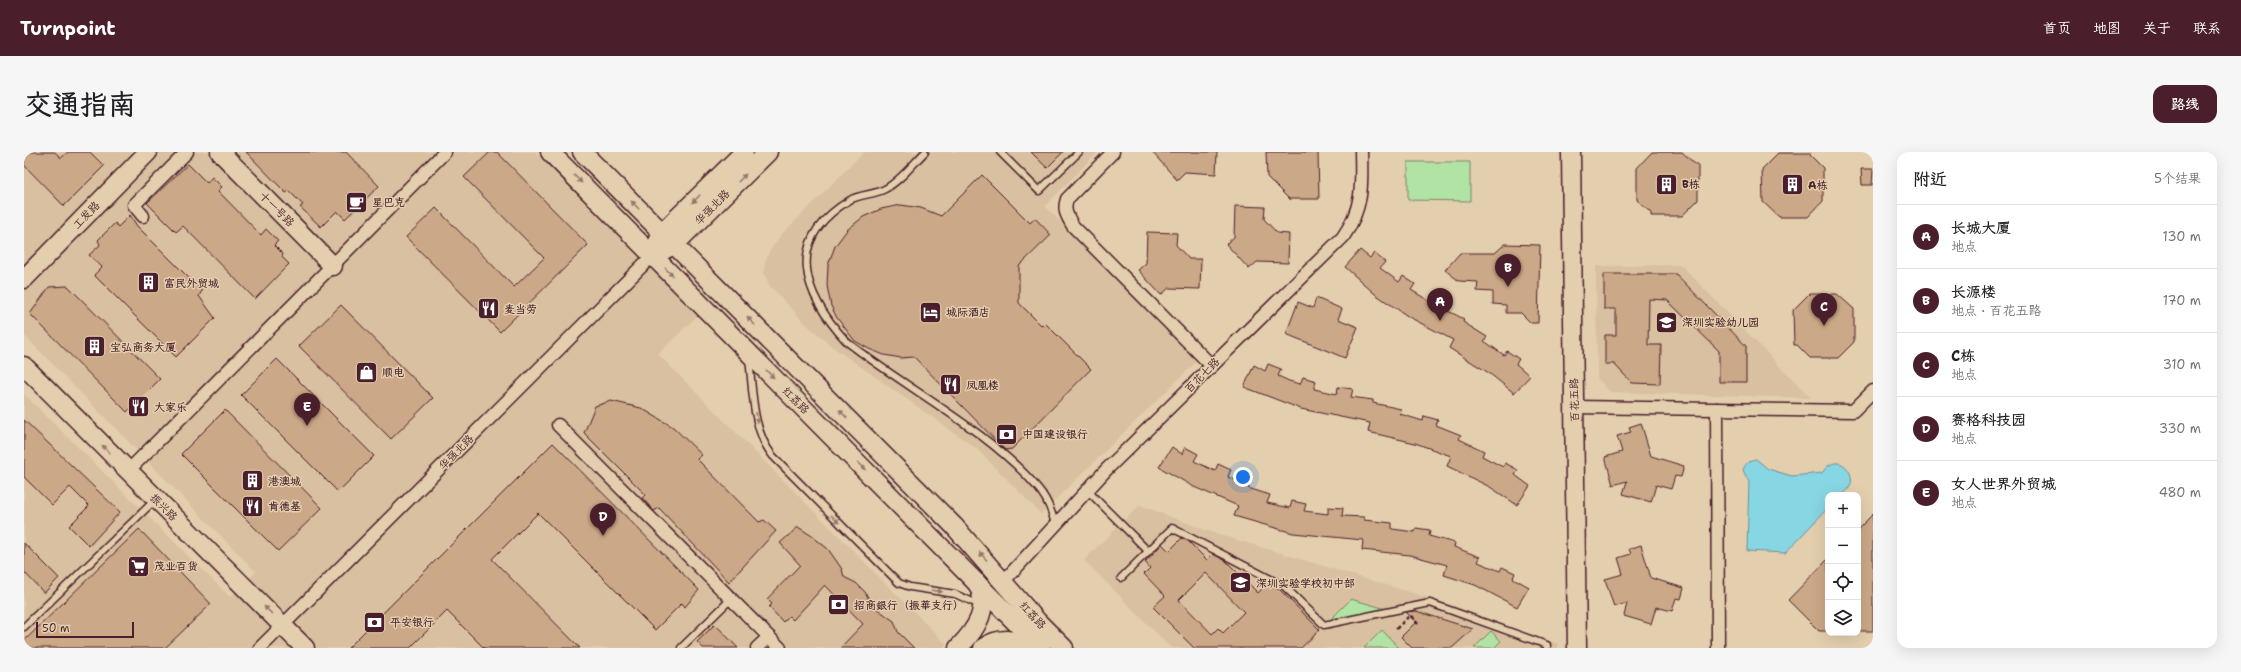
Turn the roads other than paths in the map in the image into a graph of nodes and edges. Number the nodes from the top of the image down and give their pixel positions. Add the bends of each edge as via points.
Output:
1 (148, 152) edge
2 (187, 152) edge
3 (220, 152) edge
4 (445, 152) edge
5 (550, 152) edge
6 (582, 152) edge
7 (744, 152) edge
8 (768, 152) edge
9 (925, 152) edge
10 (1000, 152) edge
11 (1079, 152) edge
12 (1113, 152) edge
13 (1361, 152) edge
14 (1571, 152) edge
15 (143, 216) dead end
16 (668, 239) junction
17 (652, 256) junction
18 (333, 266) junction
19 (24, 279) edge
20 (748, 352) junction
21 (24, 366) edge
22 (1212, 366) junction
23 (1873, 391) edge
24 (1574, 407) junction
25 (1717, 409) junction
26 (558, 425) dead end
27 (128, 471) junction
28 (1087, 490) junction
29 (156, 499) junction
30 (1055, 525) junction
31 (1148, 551) junction
32 (1121, 578) dead end
33 (975, 580) junction
34 (1003, 582) junction
35 (731, 599) junction
36 (989, 609) junction
37 (1016, 623) junction
38 (282, 625) junction
39 (24, 627) edge
40 (769, 637) junction
41 (260, 648) edge
42 (305, 648) edge
43 (681, 648) edge
44 (757, 648) edge
45 (780, 648) edge
46 (958, 648) edge
47 (983, 648) edge
48 (1036, 648) edge
49 (1041, 648) edge
50 (1064, 648) edge
51 (1547, 648) edge
52 (1577, 648) edge
53 (1718, 648) edge

1 - 19 main road, 工发路
2 - 15 street via 134,205
3 - 18 main road, 十一号路
4 - 18 street
5 -> 17 main road, 红荔路
16 -> 6 main road, 红荔路
7 -> 16 main road, 华强北路
16 -> 8 main road, 华强北路
9 - 30 lane via 885,190 852,199 832,213 817,230 808,248 806,268 812,294 828,321 847,342 989,443 1013,463 1044,496
10 - 11 lane via 1039,191
12 - 22 street via 1067,198 1064,206 1066,216
13 - 22 street, 百花七路 via 1359,204 1346,232
14 - 24 main road, 百花五路
16 - 17 main road, 华强北路
34 -> 16 main road, 红荔路 via 954,526
17 -> 20 main road, 红荔路
17 - 38 street, 华强北路
18 - 27 street
20 -> 33 main road, 红荔路
20 -> 36 lane via 758,427 764,443 773,456 899,583 955,594
27 -> 21 main road, 振兴路
22 - 28 street, 百花七路
23 - 25 street via 1853,411
24 - 25 street
24 - 52 main road, 百花五路
25 - 53 street
26 - 35 street
27 - 29 main road, 振兴路
28 - 30 street, 百花七路
28 - 31 lane
38 -> 29 main road, 振兴路
29 - 39 lane
30 - 34 street, 百花七路
31 - 32 lane
31 - 51 lane via 1172,528 1284,586 1324,625 1430,604 1547,645
33 - 36 main road
33 - 37 main road, 红荔路
34 - 50 main road, 红荔路
35 - 40 street
35 - 43 lane
36 - 37 lane
36 - 46 main road
37 - 49 main road, 红荔路
38 - 41 street, 华强北路
38 - 42 main road, 振兴路
40 - 44 street
40 - 45 street
47 - 48 main road via 996,641 1005,640

